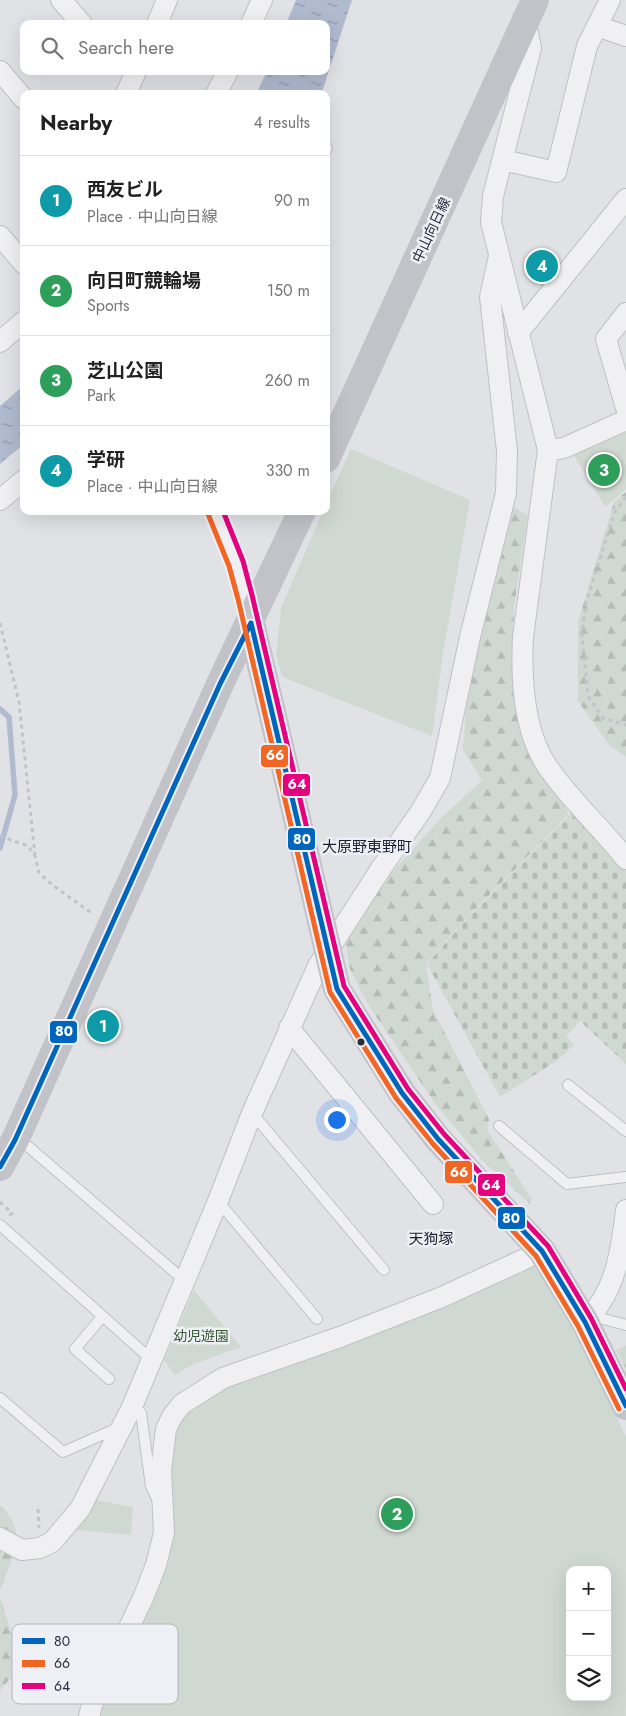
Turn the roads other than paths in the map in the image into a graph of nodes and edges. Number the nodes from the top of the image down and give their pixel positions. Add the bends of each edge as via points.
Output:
1 (61, 0) edge
2 (167, 0) edge
3 (262, 0) edge
4 (610, 0) edge
5 (531, 12) edge
6 (78, 20) edge
7 (159, 20) edge
8 (253, 20) edge
9 (597, 26) junction
10 (626, 36) edge
11 (0, 71) edge
12 (226, 75) edge
13 (218, 90) edge
14 (20, 94) edge
15 (503, 160) junction
16 (626, 199) edge
17 (0, 236) edge
18 (499, 256) junction
19 (20, 259) edge
20 (626, 313) edge
21 (20, 324) edge
22 (518, 333) junction
23 (0, 342) edge
24 (626, 408) edge
25 (626, 420) edge
26 (330, 450) edge
27 (548, 450) junction
28 (20, 483) edge
29 (0, 500) edge
30 (217, 515) edge
31 (300, 515) edge
32 (251, 623) junction
33 (626, 859) edge
34 (326, 951) junction
35 (289, 1028) junction
36 (568, 1085) dead end
37 (252, 1114) junction
38 (499, 1126) dead end
39 (626, 1131) edge
40 (15, 1140) junction
41 (0, 1167) edge
42 (626, 1177) edge
43 (218, 1200) junction
44 (433, 1204) dead end
45 (626, 1210) edge
46 (0, 1225) edge
47 (542, 1251) junction
48 (384, 1270) dead end
49 (184, 1280) junction
50 (102, 1317) junction
51 (317, 1319) dead end
52 (588, 1319) junction
53 (626, 1325) edge
54 (152, 1360) junction
55 (109, 1379) dead end
56 (0, 1398) edge
57 (626, 1406) edge
58 (132, 1407) junction
59 (122, 1426) junction
60 (161, 1507) junction
61 (0, 1538) edge
62 (131, 1624) edge
63 (93, 1704) edge
64 (89, 1716) edge

1 - 6 street
2 - 7 street
3 - 8 street
4 - 9 street
5 - 15 street via 531,48
5 - 26 main road, 中山向日線
9 - 10 street
9 - 15 street via 587,46 556,172
11 - 14 street
12 - 13 street
15 - 18 street via 493,196 492,222
16 - 22 street
17 - 19 street
18 - 22 street
18 - 34 street via 490,297 507,452 506,493 470,637 440,778
20 - 24 street via 606,339
21 - 23 street
22 - 27 street
25 - 27 street via 564,448
27 - 33 street via 523,637 522,667 528,716 546,765
28 - 29 street
30 - 32 street via 236,564
31 - 32 main road
32 - 34 main road
32 - 40 main road via 220,684
34 - 35 street
34 - 47 main road via 337,989 402,1093 438,1138
35 - 37 street
35 - 44 street
36 - 39 lane
37 - 43 street
37 - 48 lane
38 - 42 lane via 567,1184
40 - 41 main road
40 - 49 lane via 24,1143
43 - 49 street
43 - 51 lane
45 - 52 street via 612,1284 600,1307
46 - 50 lane
47 - 52 main road
47 - 60 street via 340,1338 223,1378 182,1404 166,1429
49 - 54 street
50 - 54 lane
50 - 55 lane via 75,1349
52 - 53 lane
52 - 57 main road
54 - 58 street
56 - 59 lane via 63,1452
58 - 59 street
58 - 60 lane via 141,1413 151,1486
59 - 61 street via 80,1509 52,1542 40,1548 22,1550
60 - 62 street via 164,1533 156,1565
63 - 64 street

